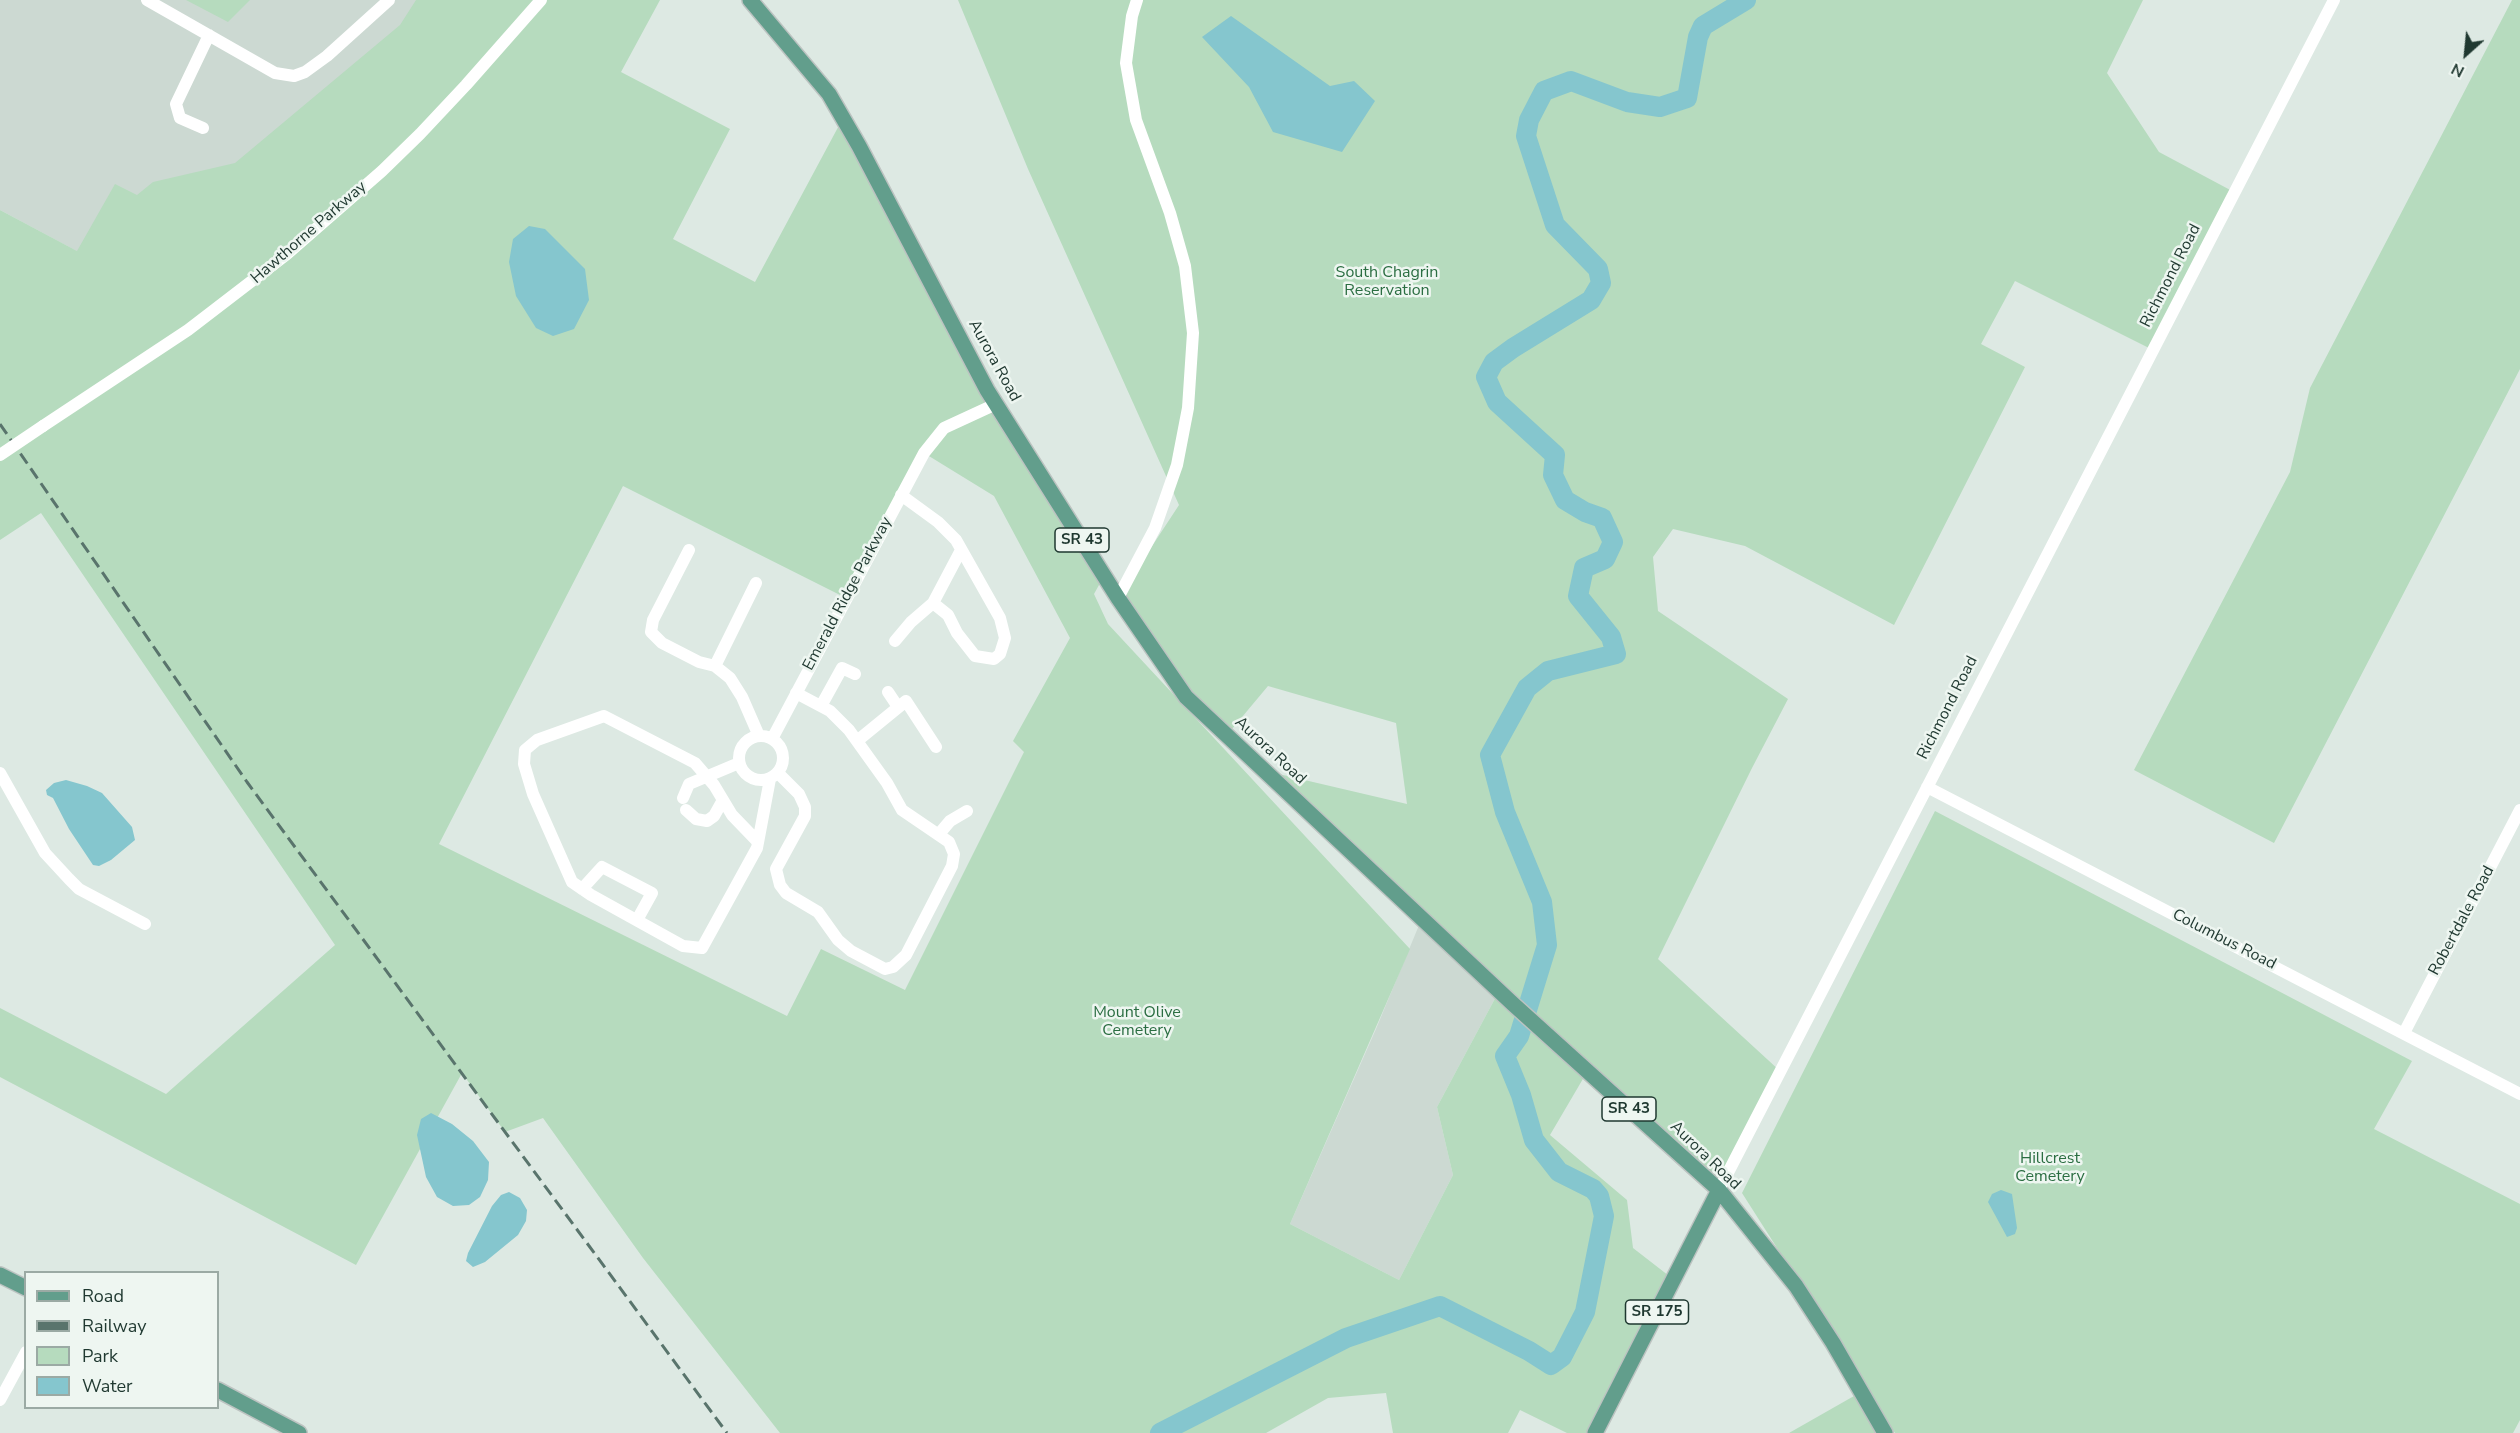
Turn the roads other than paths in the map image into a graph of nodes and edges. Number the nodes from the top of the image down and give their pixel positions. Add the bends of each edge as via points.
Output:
1 (147, 0) edge
2 (389, 0) edge
3 (540, 0) edge
4 (750, 0) edge
5 (1137, 0) edge
6 (2334, 0) edge
7 (209, 35) junction
8 (204, 128) dead end
9 (996, 404) junction
10 (0, 455) edge
11 (901, 495) junction
12 (689, 550) dead end
13 (961, 550) junction
14 (756, 583) dead end
15 (1118, 598) junction
16 (933, 603) junction
17 (895, 640) dead end
18 (715, 666) junction
19 (855, 674) dead end
20 (888, 692) dead end
21 (796, 693) junction
22 (821, 706) junction
23 (898, 707) junction
24 (759, 736) junction
25 (772, 739) junction
26 (857, 741) junction
27 (936, 747) dead end
28 (739, 763) junction
29 (0, 773) edge
30 (705, 775) junction
31 (774, 776) junction
32 (1927, 787) junction
33 (723, 800) junction
34 (2520, 810) edge
35 (967, 811) dead end
36 (939, 834) junction
37 (759, 842) junction
38 (582, 889) junction
39 (637, 920) junction
40 (145, 924) dead end
41 (2404, 1033) junction
42 (2520, 1094) edge
43 (1719, 1190) junction
44 (0, 1275) edge
45 (24, 1287) edge
46 (24, 1356) edge
47 (219, 1391) edge
48 (0, 1400) edge
49 (299, 1433) edge
50 (1595, 1433) edge
51 (1885, 1433) edge

1 - 7 street
2 - 7 street via 327,56 294,76 275,73
3 - 10 street, Hawthorne Parkway, bridge via 420,134 295,247 188,330
4 - 9 main road, Aurora Road / SR 43 via 829,94
5 - 15 street via 1126,63 1136,120 1185,266 1193,333 1188,408 1177,465 1155,528
6 - 32 street, Richmond Road
7 - 8 street via 176,104 180,118
9 - 11 street, Emerald Ridge Parkway via 944,428 924,453
9 - 15 main road, Aurora Road / SR 43
11 - 13 street via 950,532
11 - 21 street, Emerald Ridge Parkway
12 - 18 street via 653,620 651,632 662,644
13 - 16 street
13 - 16 street via 1000,618 1005,638 1000,654 994,659 975,656 948,615
14 - 18 street
15 - 43 main road, Aurora Road / SR 43 via 1186,697 1513,1004
16 - 17 street
18 - 24 street via 736,686
19 - 22 street via 842,668
20 - 23 street
21 - 22 street
21 - 25 street, Emerald Ridge Parkway
22 - 26 street
23 - 26 street
23 - 27 street via 906,701
24 - 25 street
24 - 28 street via 743,745
25 - 31 street via 783,754 782,767
26 - 36 street via 902,810
28 - 30 street
28 - 31 street via 751,778 764,781
29 - 40 street via 45,853 77,887
30 - 33 street
30 - 33 street via 689,784 684,804 696,819 707,821
30 - 38 street via 694,763 604,716 537,740 525,750 524,764 556,851 572,882
31 - 36 street via 799,794 805,807 805,816 776,869 780,885 786,893 818,912 851,951 885,969 900,963 906,955 952,866 952,847
31 - 37 street
32 - 41 street, Columbus Road
32 - 43 street, Richmond Road
33 - 37 street
34 - 41 street, Robertdale Road
35 - 36 street via 950,821
37 - 39 street via 702,948 683,946
38 - 39 street
38 - 39 street via 603,867 652,893
41 - 42 street, Columbus Road
43 - 50 main road, Richmond Road / SR 175
43 - 51 main road, Aurora Road / SR 43 via 1796,1286
44 - 45 main road
46 - 48 street
47 - 49 main road

